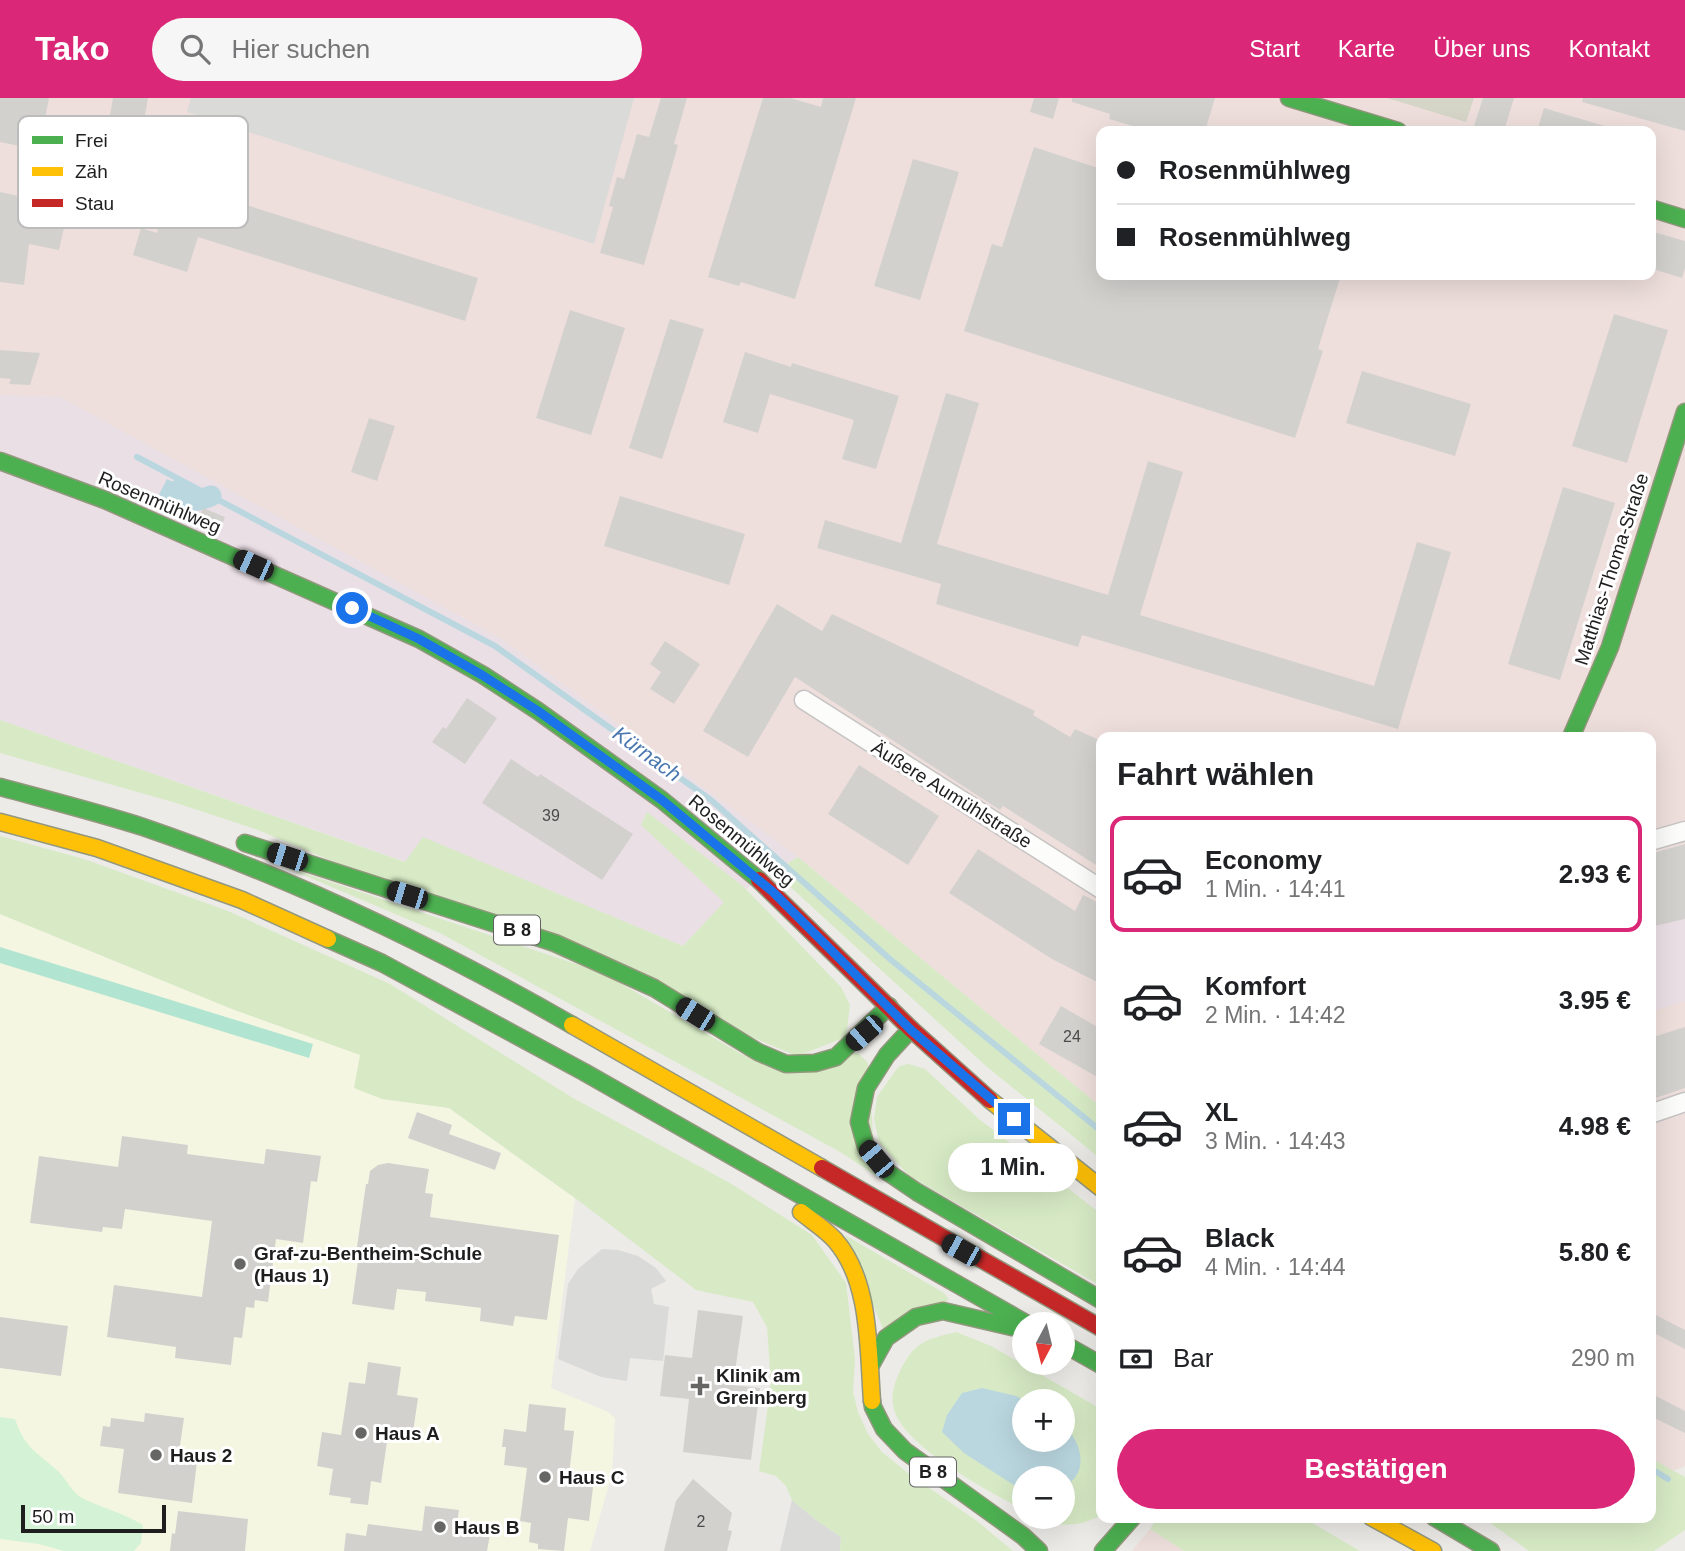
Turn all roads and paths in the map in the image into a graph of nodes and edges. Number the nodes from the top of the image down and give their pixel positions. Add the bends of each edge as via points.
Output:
1 (1289, 98) edge
2 (1381, 126) edge
3 (1656, 210) edge
4 (1685, 219) edge
5 (1685, 411) edge
6 (0, 461) edge
7 (804, 700) dead end
8 (1572, 732) edge
9 (0, 787) edge
10 (0, 822) edge
11 (142, 827) junction
12 (1685, 831) edge
13 (1656, 839) edge
14 (1096, 886) edge
15 (889, 1006) junction
16 (911, 1030) junction
17 (1685, 1102) edge
18 (1656, 1112) edge
19 (776, 1181) junction
20 (1096, 1184) edge
21 (1096, 1297) edge
22 (1012, 1315) edge
23 (1096, 1325) edge
24 (1012, 1327) edge
25 (1075, 1350) edge
26 (1096, 1362) edge
27 (871, 1365) junction
28 (1128, 1523) edge
29 (1382, 1523) edge
30 (1444, 1523) edge
31 (1039, 1551) edge
32 (1103, 1551) edge
33 (1433, 1551) edge
34 (1491, 1551) edge

1 - 2 main road
3 - 4 main road
5 - 8 main road, Matthias-Thoma-Straße via 1610,647
6 - 15 main road, Rosenmühlweg via 105,500 374,618 482,675 719,845
7 - 14 street, Äußere Aumühlstraße
9 - 11 main road, B 8
10 - 19 main road, B 8 via 97,848 242,900 334,940 443,995
11 - 15 main road, B 8 via 229,839 555,943 654,988 758,1052 786,1064 836,1057
11 - 23 main road, B 8 via 258,870 403,935 535,1004
12 - 13 street
15 - 16 main road, Rosenmühlweg
16 - 20 main road, Rosenmühlweg
16 - 21 main road via 887,1055 866,1088 859,1122 866,1147 886,1171 917,1192
17 - 18 street
19 - 22 main road, B 8
19 - 27 main road, B 8 via 784,1199 835,1240 851,1265 862,1293
24 - 27 main road via 943,1311 916,1317 886,1338
25 - 26 main road
27 - 31 main road, B 8 via 873,1407 884,1429 905,1451
28 - 32 main road
29 - 33 main road
30 - 34 main road

